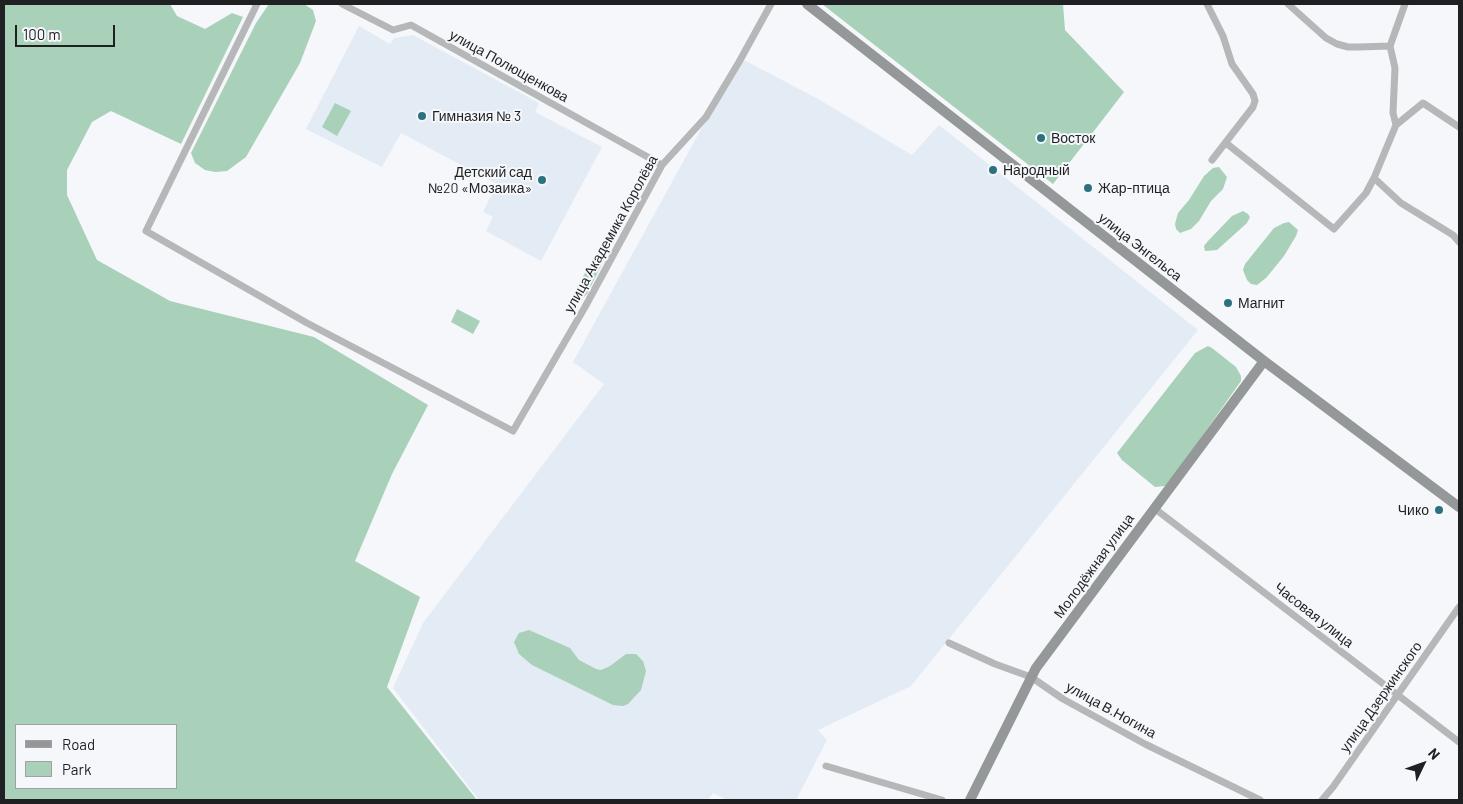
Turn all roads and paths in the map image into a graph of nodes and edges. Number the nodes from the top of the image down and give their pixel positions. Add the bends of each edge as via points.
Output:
1 (257, 4) edge
2 (342, 4) edge
3 (771, 4) edge
4 (807, 4) edge
5 (1207, 4) edge
6 (1288, 4) edge
7 (1405, 4) edge
8 (1390, 46) junction
9 (1396, 125) junction
10 (1459, 127) edge
11 (1226, 142) junction
12 (1212, 160) dead end
13 (662, 165) junction
14 (1374, 178) junction
15 (1459, 242) edge
16 (1264, 361) junction
17 (1459, 507) edge
18 (1154, 508) junction
19 (1459, 607) edge
20 (949, 643) dead end
21 (1031, 677) junction
22 (1397, 695) junction
23 (1459, 742) edge
24 (826, 766) dead end
25 (942, 800) edge
26 (970, 800) edge
27 (1260, 800) edge
28 (1322, 800) edge

1 - 13 street, улица Академика Королёва via 146,231 307,323 513,431
2 - 13 street, улица Полющенкова via 393,30 410,25
3 - 13 street, улица Академика Королёва via 706,116
4 - 16 main road, улица Энгельса
5 - 11 street via 1232,64 1255,100 1254,107
6 - 8 street via 1337,44 1348,47
7 - 8 street
8 - 9 street via 1395,68 1393,113
9 - 10 street via 1423,103
9 - 14 street
11 - 12 street
11 - 14 street via 1334,229 1366,193
14 - 15 street via 1401,203
16 - 17 main road, улица Энгельса
16 - 18 main road, Молодёжная улица
18 - 21 main road, Молодёжная улица
18 - 22 street, Часовая улица
19 - 22 street, улица Дзержинского
20 - 21 street, улица В.Ногина
21 - 26 main road, Молодёжная улица
21 - 27 street, улица В.Ногина via 1063,699 1145,744
22 - 23 street, Часовая улица
22 - 28 street, улица Дзержинского
24 - 25 street

